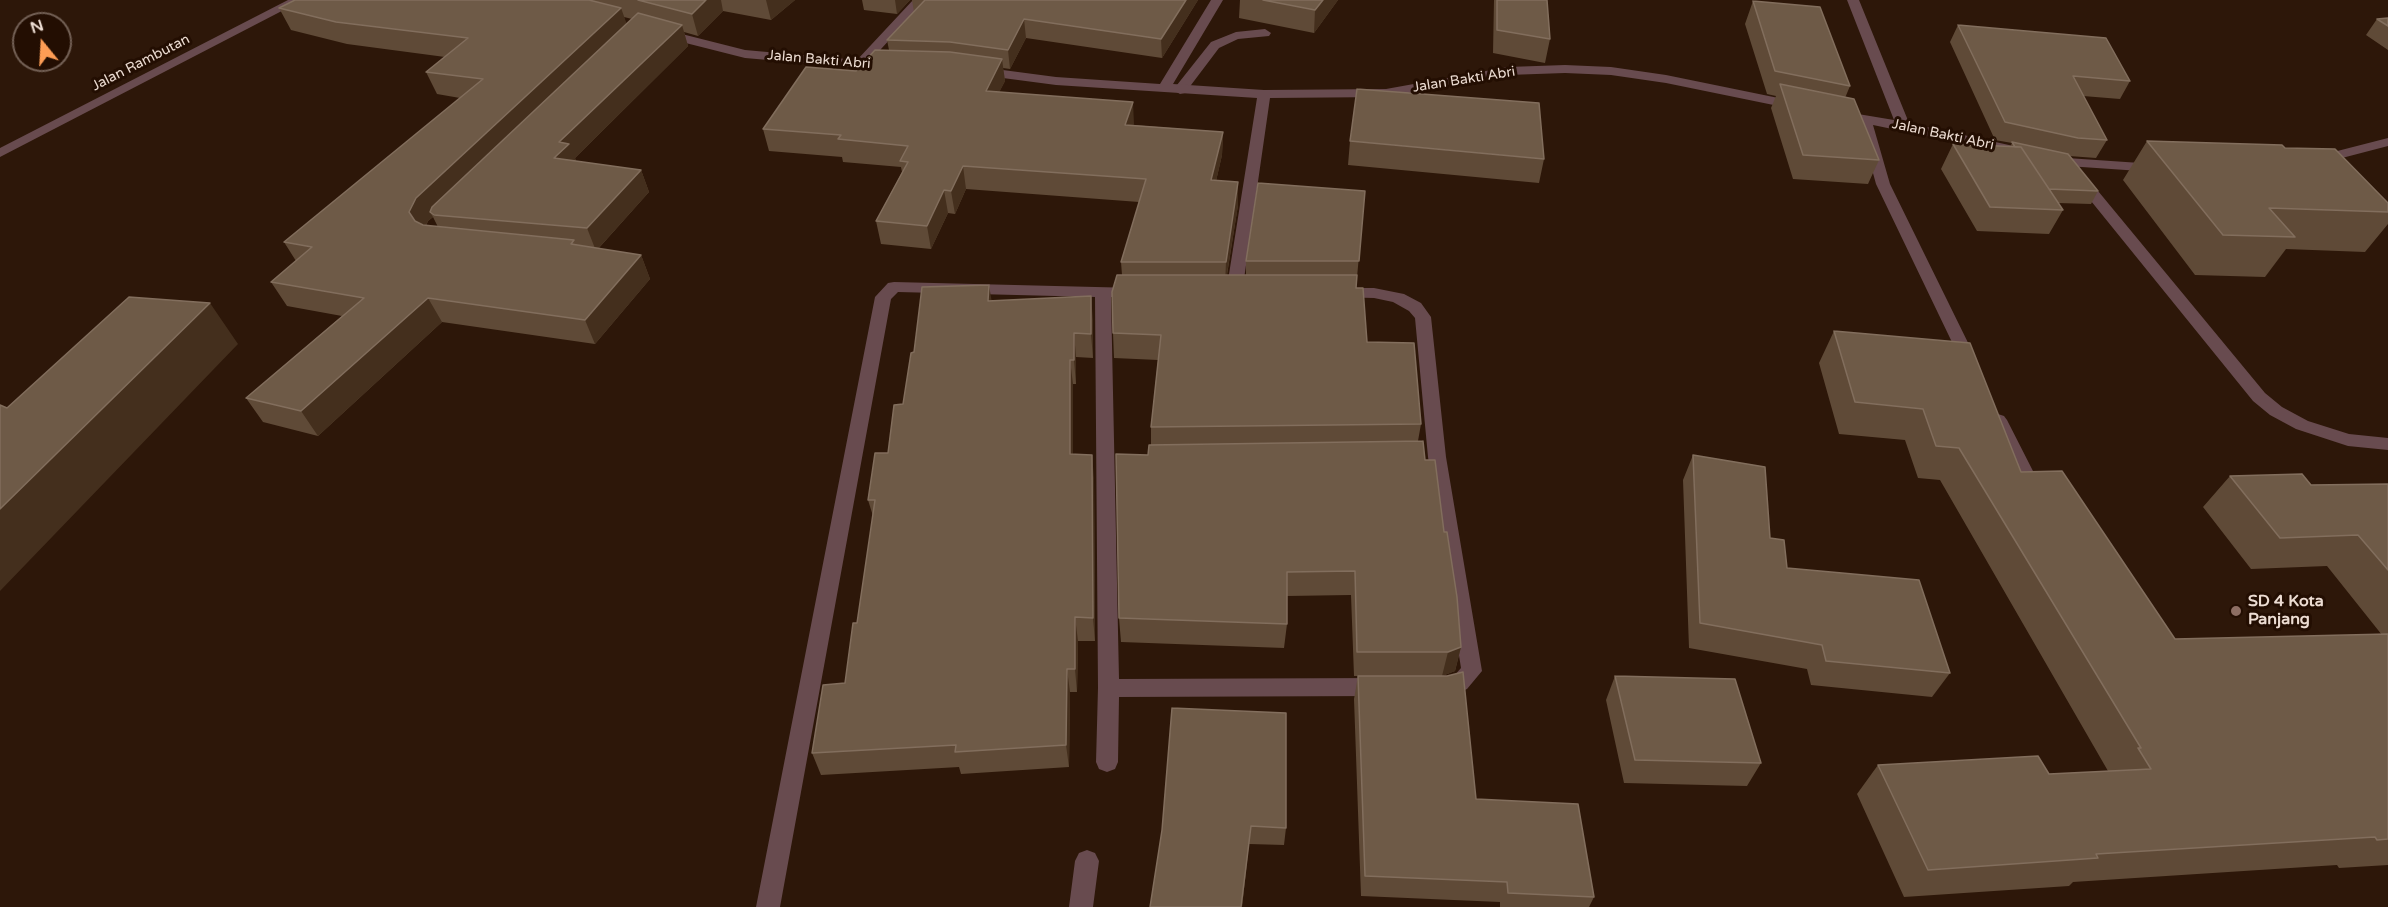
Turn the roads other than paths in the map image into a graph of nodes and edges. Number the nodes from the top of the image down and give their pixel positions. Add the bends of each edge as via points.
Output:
1 (297, 0) edge
2 (920, 0) edge
3 (1217, 0) edge
4 (1853, 0) edge
5 (652, 31) edge
6 (1265, 33) dead end
7 (859, 65) junction
8 (894, 66) edge
9 (964, 69) edge
10 (1164, 88) junction
11 (1180, 90) junction
12 (1264, 94) junction
13 (1864, 121) junction
14 (1903, 126) junction
15 (2388, 142) edge
16 (0, 153) edge
17 (2067, 162) junction
18 (2304, 163) edge
19 (2174, 170) edge
20 (1103, 293) junction
21 (1150, 293) edge
22 (1234, 293) edge
23 (1327, 293) edge
24 (1978, 380) edge
25 (1989, 400) edge
26 (2388, 444) edge
27 (1437, 457) junction
28 (1414, 458) edge
29 (2025, 473) edge
30 (1394, 687) edge
31 (1430, 687) edge
32 (1109, 688) junction
33 (1107, 762) dead end
34 (1087, 861) dead end
35 (768, 907) edge
36 (1081, 907) edge

1 - 16 street, Jalan Rambutan
2 - 7 street
3 - 10 street
4 - 14 street
5 - 7 street, Jalan Bakti Abri via 745,54
6 - 11 street via 1236,36 1215,45
7 - 8 street, Jalan Bakti Abri
9 - 10 street, Jalan Bakti Abri via 1056,81
10 - 11 street, Jalan Bakti Abri
11 - 12 street, Jalan Bakti Abri
12 - 13 street, Jalan Bakti Abri via 1386,93 1508,71 1611,71
12 - 22 street
13 - 14 street, Jalan Bakti Abri
13 - 24 street via 1883,184
14 - 17 street, Jalan Bakti Abri
15 - 18 street
17 - 19 street, Jalan Bakti Abri
17 - 26 street via 2259,397 2302,425 2349,440
20 - 21 street
20 - 32 street via 1112,462
20 - 35 street via 894,287 883,297
23 - 27 street via 1374,293 1398,298 1423,316
25 - 29 street
27 - 28 street
27 - 31 street via 1472,671 1460,683
30 - 32 street
32 - 33 street
34 - 36 street

